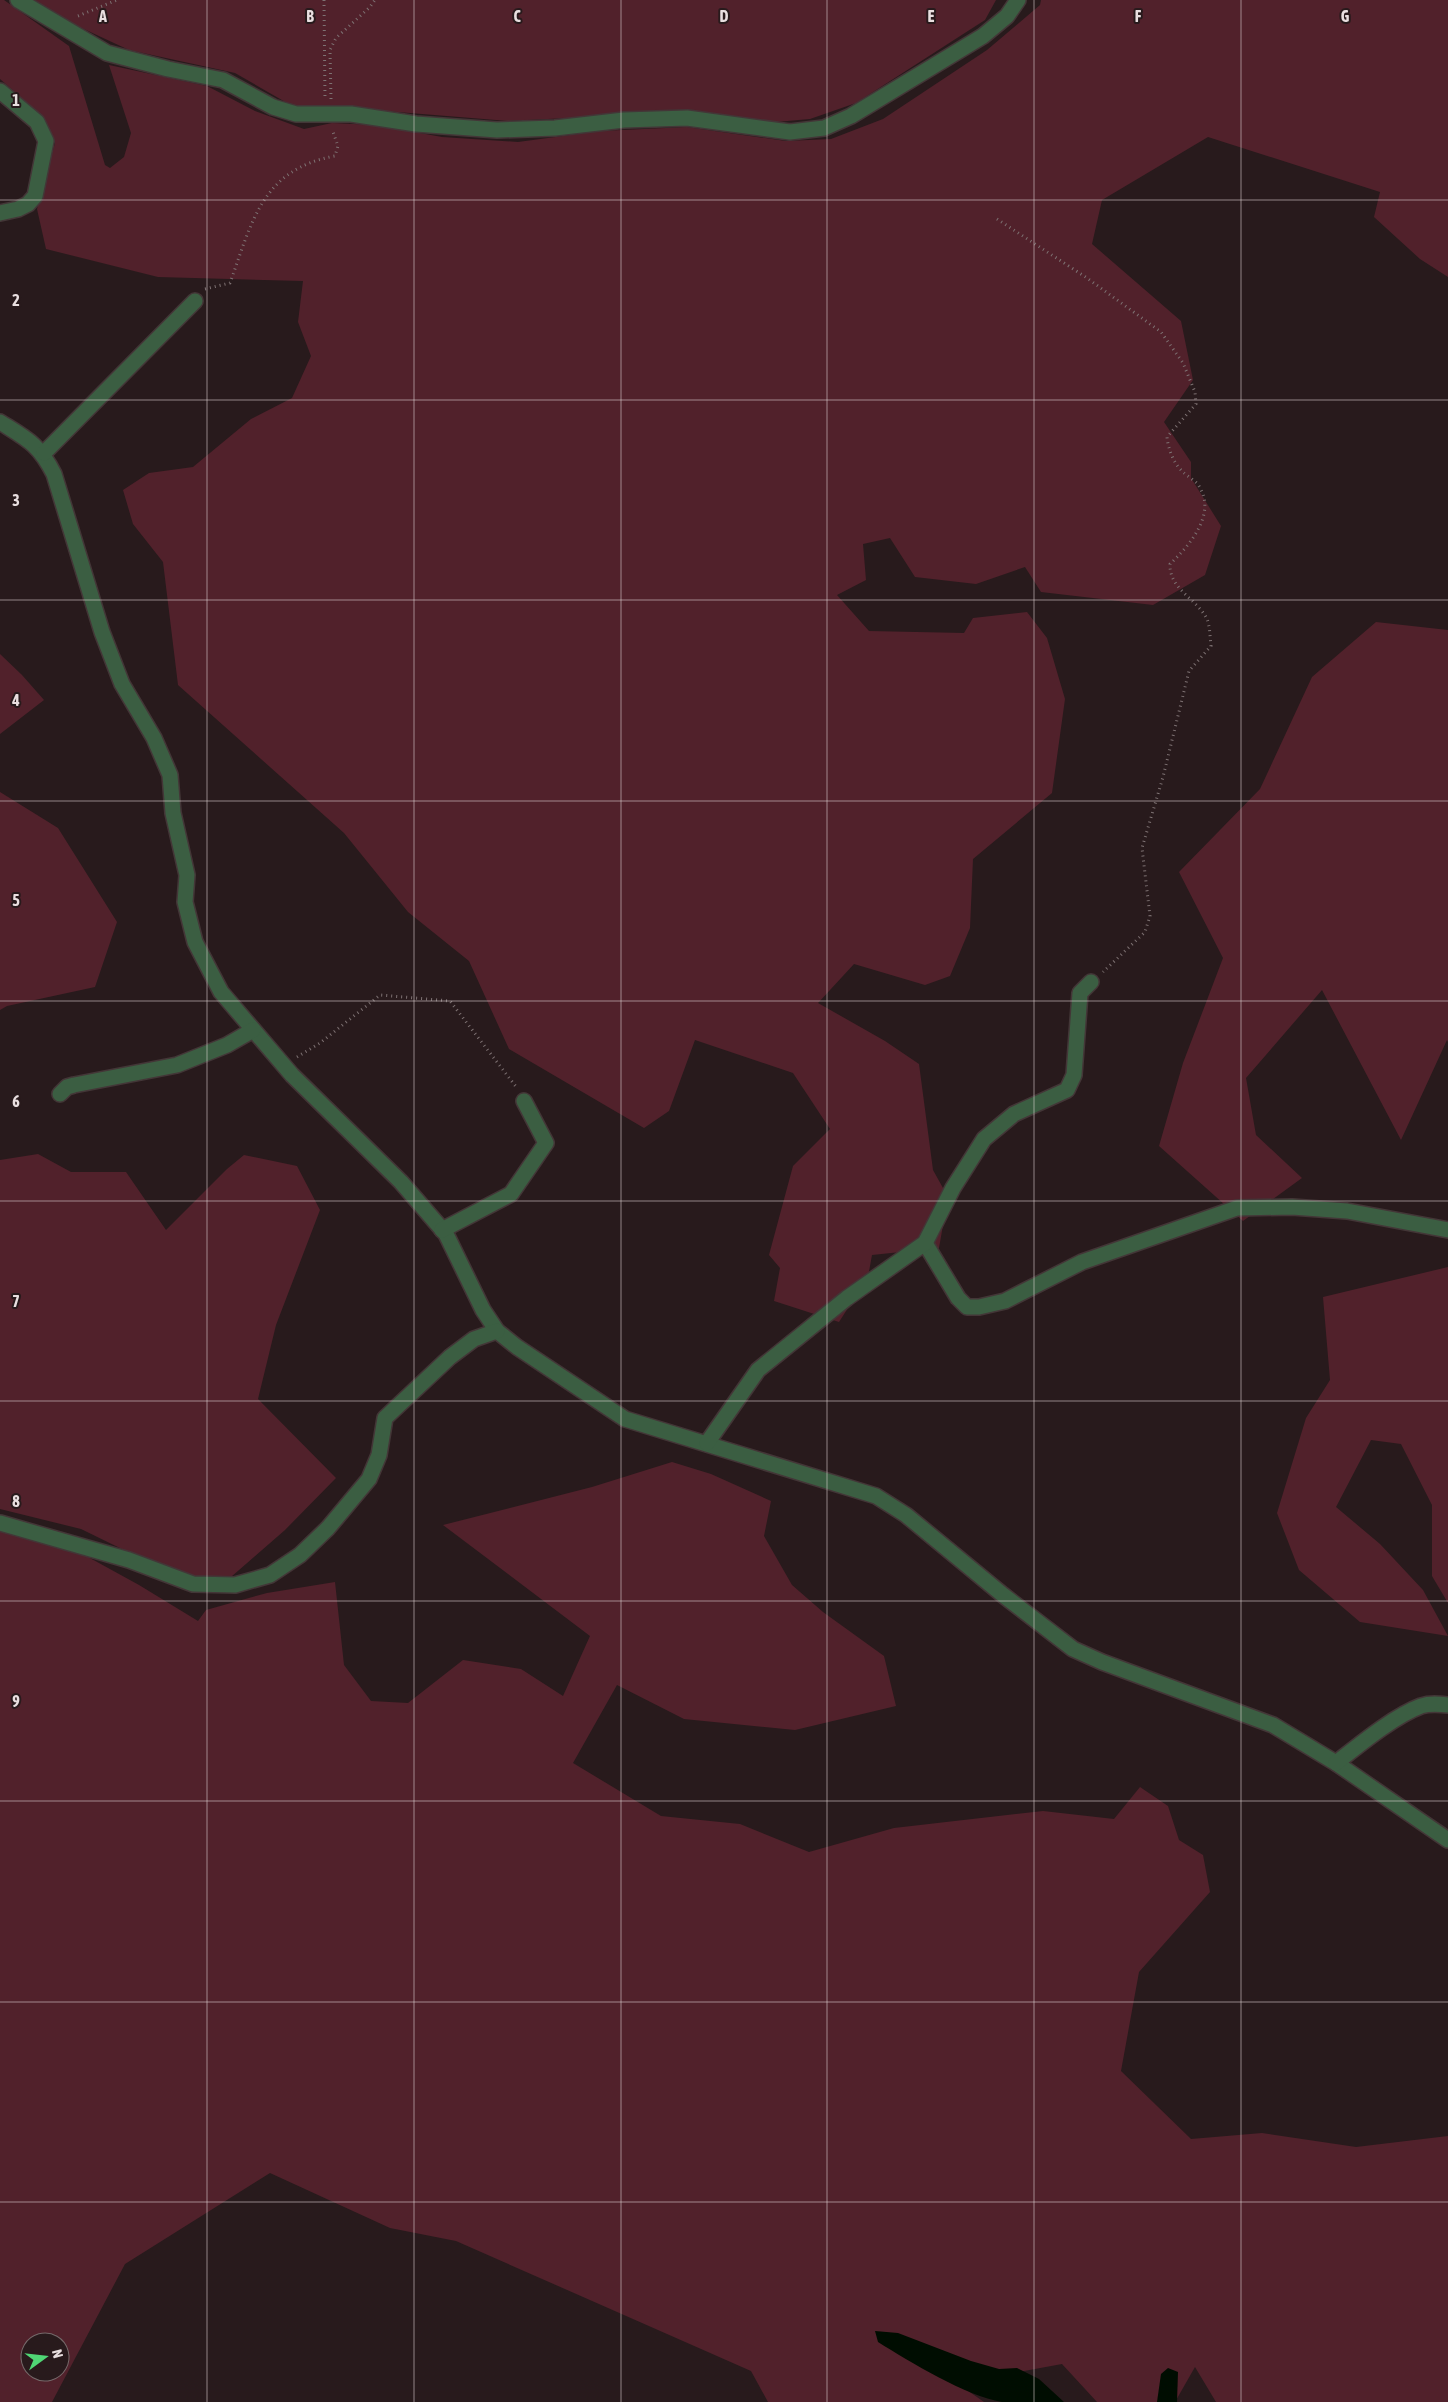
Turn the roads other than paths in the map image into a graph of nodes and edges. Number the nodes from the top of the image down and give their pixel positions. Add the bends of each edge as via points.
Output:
1 (18, 0) edge
2 (1018, 0) edge
3 (0, 91) edge
4 (0, 213) edge
5 (195, 301) road end
6 (0, 422) edge
7 (44, 453) junction
8 (1091, 982) road end
9 (253, 1030) junction
10 (60, 1094) dead end
11 (524, 1101) road end
12 (442, 1230) junction
13 (1448, 1230) edge
14 (925, 1243) junction
15 (497, 1331) junction
16 (707, 1443) junction
17 (0, 1523) edge
18 (1448, 1704) edge
19 (1336, 1763) junction
20 (1448, 1840) edge

1 - 2 street via 107,53 224,80 273,107 296,114 328,113 497,130 687,118 790,132 824,128 851,116 983,36 1007,16
3 - 4 street via 37,122 46,141 35,196 18,209
5 - 7 street
6 - 7 street
7 - 9 street via 54,474 102,632 122,684 154,738 170,774 172,813 187,875 185,902 195,942 221,992
8 - 14 street via 1080,993 1074,1075 1067,1090 1014,1114 984,1139
9 - 10 street via 227,1045 177,1065 74,1085
9 - 12 street via 401,1182
11 - 12 street via 546,1143 511,1194
12 - 15 street
13 - 14 street via 1347,1211 1237,1208 1082,1262 1005,1301 979,1307 967,1307 958,1298
14 - 16 street via 846,1298 758,1370
15 - 16 street via 625,1419
15 - 17 street via 474,1339 450,1357 385,1418 379,1455 369,1479 328,1528 300,1555 270,1574 235,1585 193,1584 129,1560
16 - 19 street via 876,1496 906,1515 1073,1649 1273,1725
18 - 19 street via 1435,1703 1414,1710
19 - 20 street

